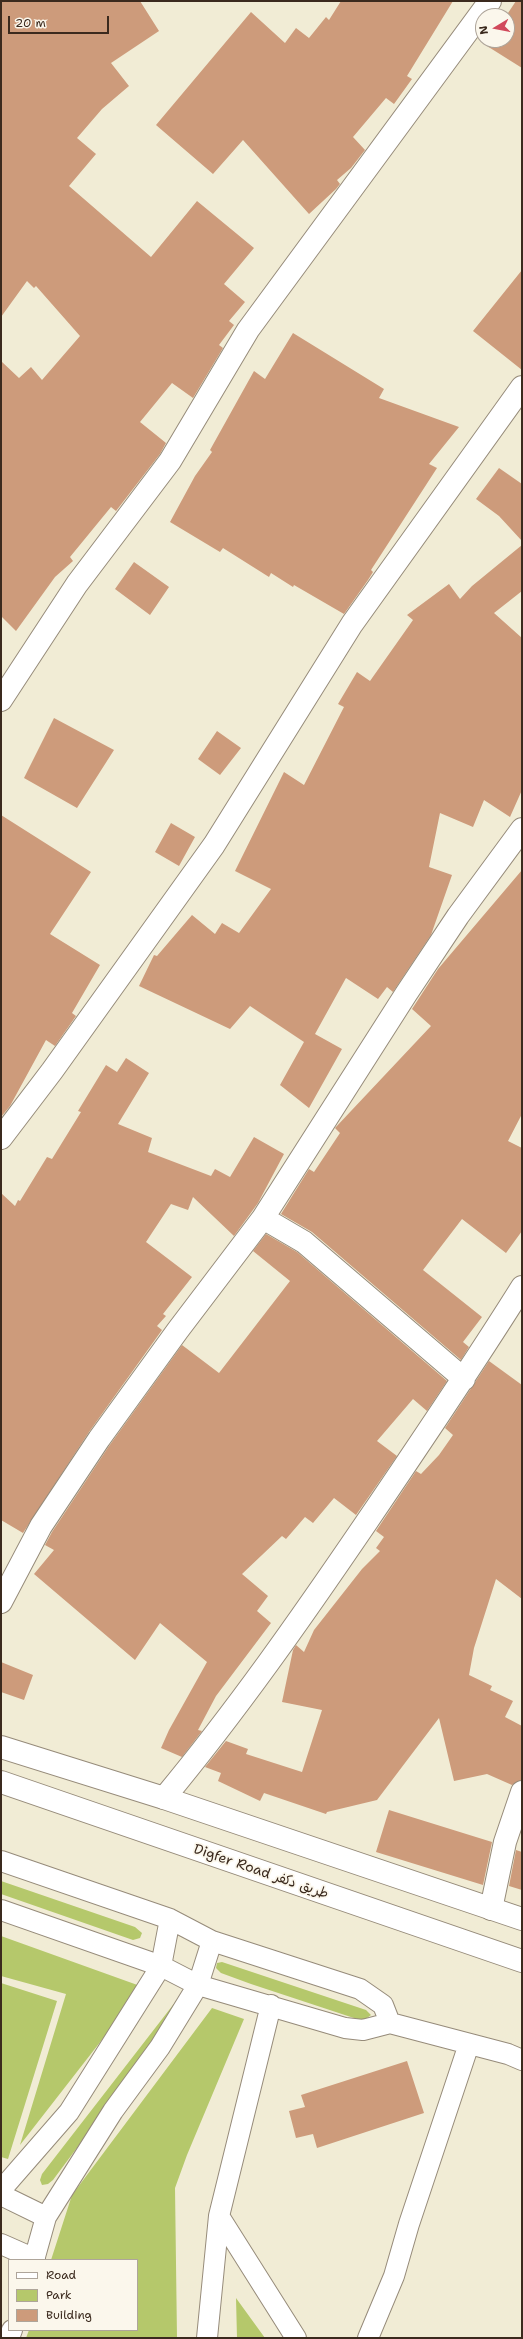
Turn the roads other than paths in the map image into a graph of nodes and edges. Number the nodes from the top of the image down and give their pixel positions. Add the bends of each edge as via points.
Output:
1 (490, 1) edge
2 (522, 386) edge
3 (1, 700) edge
4 (522, 829) edge
5 (1, 1138) edge
6 (263, 1218) junction
7 (522, 1287) edge
8 (464, 1379) junction
9 (1, 1602) edge
10 (1, 1747) edge
11 (1, 1782) edge
12 (522, 1792) edge
13 (164, 1798) junction
14 (1, 1860) edge
15 (491, 1909) junction
16 (1, 1910) edge
17 (170, 1919) junction
18 (522, 1919) edge
19 (212, 1941) junction
20 (522, 1961) edge
21 (161, 1966) junction
22 (198, 1985) junction
23 (271, 2005) junction
24 (390, 2023) junction
25 (469, 2044) junction
26 (522, 2060) edge
27 (1, 2190) edge
28 (1, 2195) edge
29 (219, 2216) junction
30 (46, 2217) junction
31 (1, 2244) edge
32 (35, 2259) edge
33 (207, 2338) edge
34 (296, 2338) edge
35 (368, 2338) edge

1 - 3 street via 248,330 170,461 77,584
2 - 5 street via 352,624 214,845
4 - 6 street via 458,916 406,994
6 - 8 street via 304,1242
6 - 9 street via 99,1439 41,1526
7 - 8 street
8 - 13 street via 296,1627 217,1735
10 - 13 street
11 - 20 street, Digfer Road طريق دكفر
12 - 15 street via 505,1842
13 - 15 street
14 - 17 lane
15 - 18 street
16 - 21 lane
17 - 19 lane
17 - 21 lane
19 - 22 lane
19 - 24 lane via 360,1989 383,2005
21 - 22 lane
21 - 27 lane via 69,2112
22 - 23 lane
22 - 30 lane via 160,2047 113,2111
23 - 24 lane via 345,2028 363,2030
23 - 29 lane
24 - 25 lane
25 - 26 lane
25 - 35 lane via 408,2224 394,2276
28 - 30 lane
29 - 33 lane
29 - 34 lane
30 - 32 lane
31 - 32 lane

